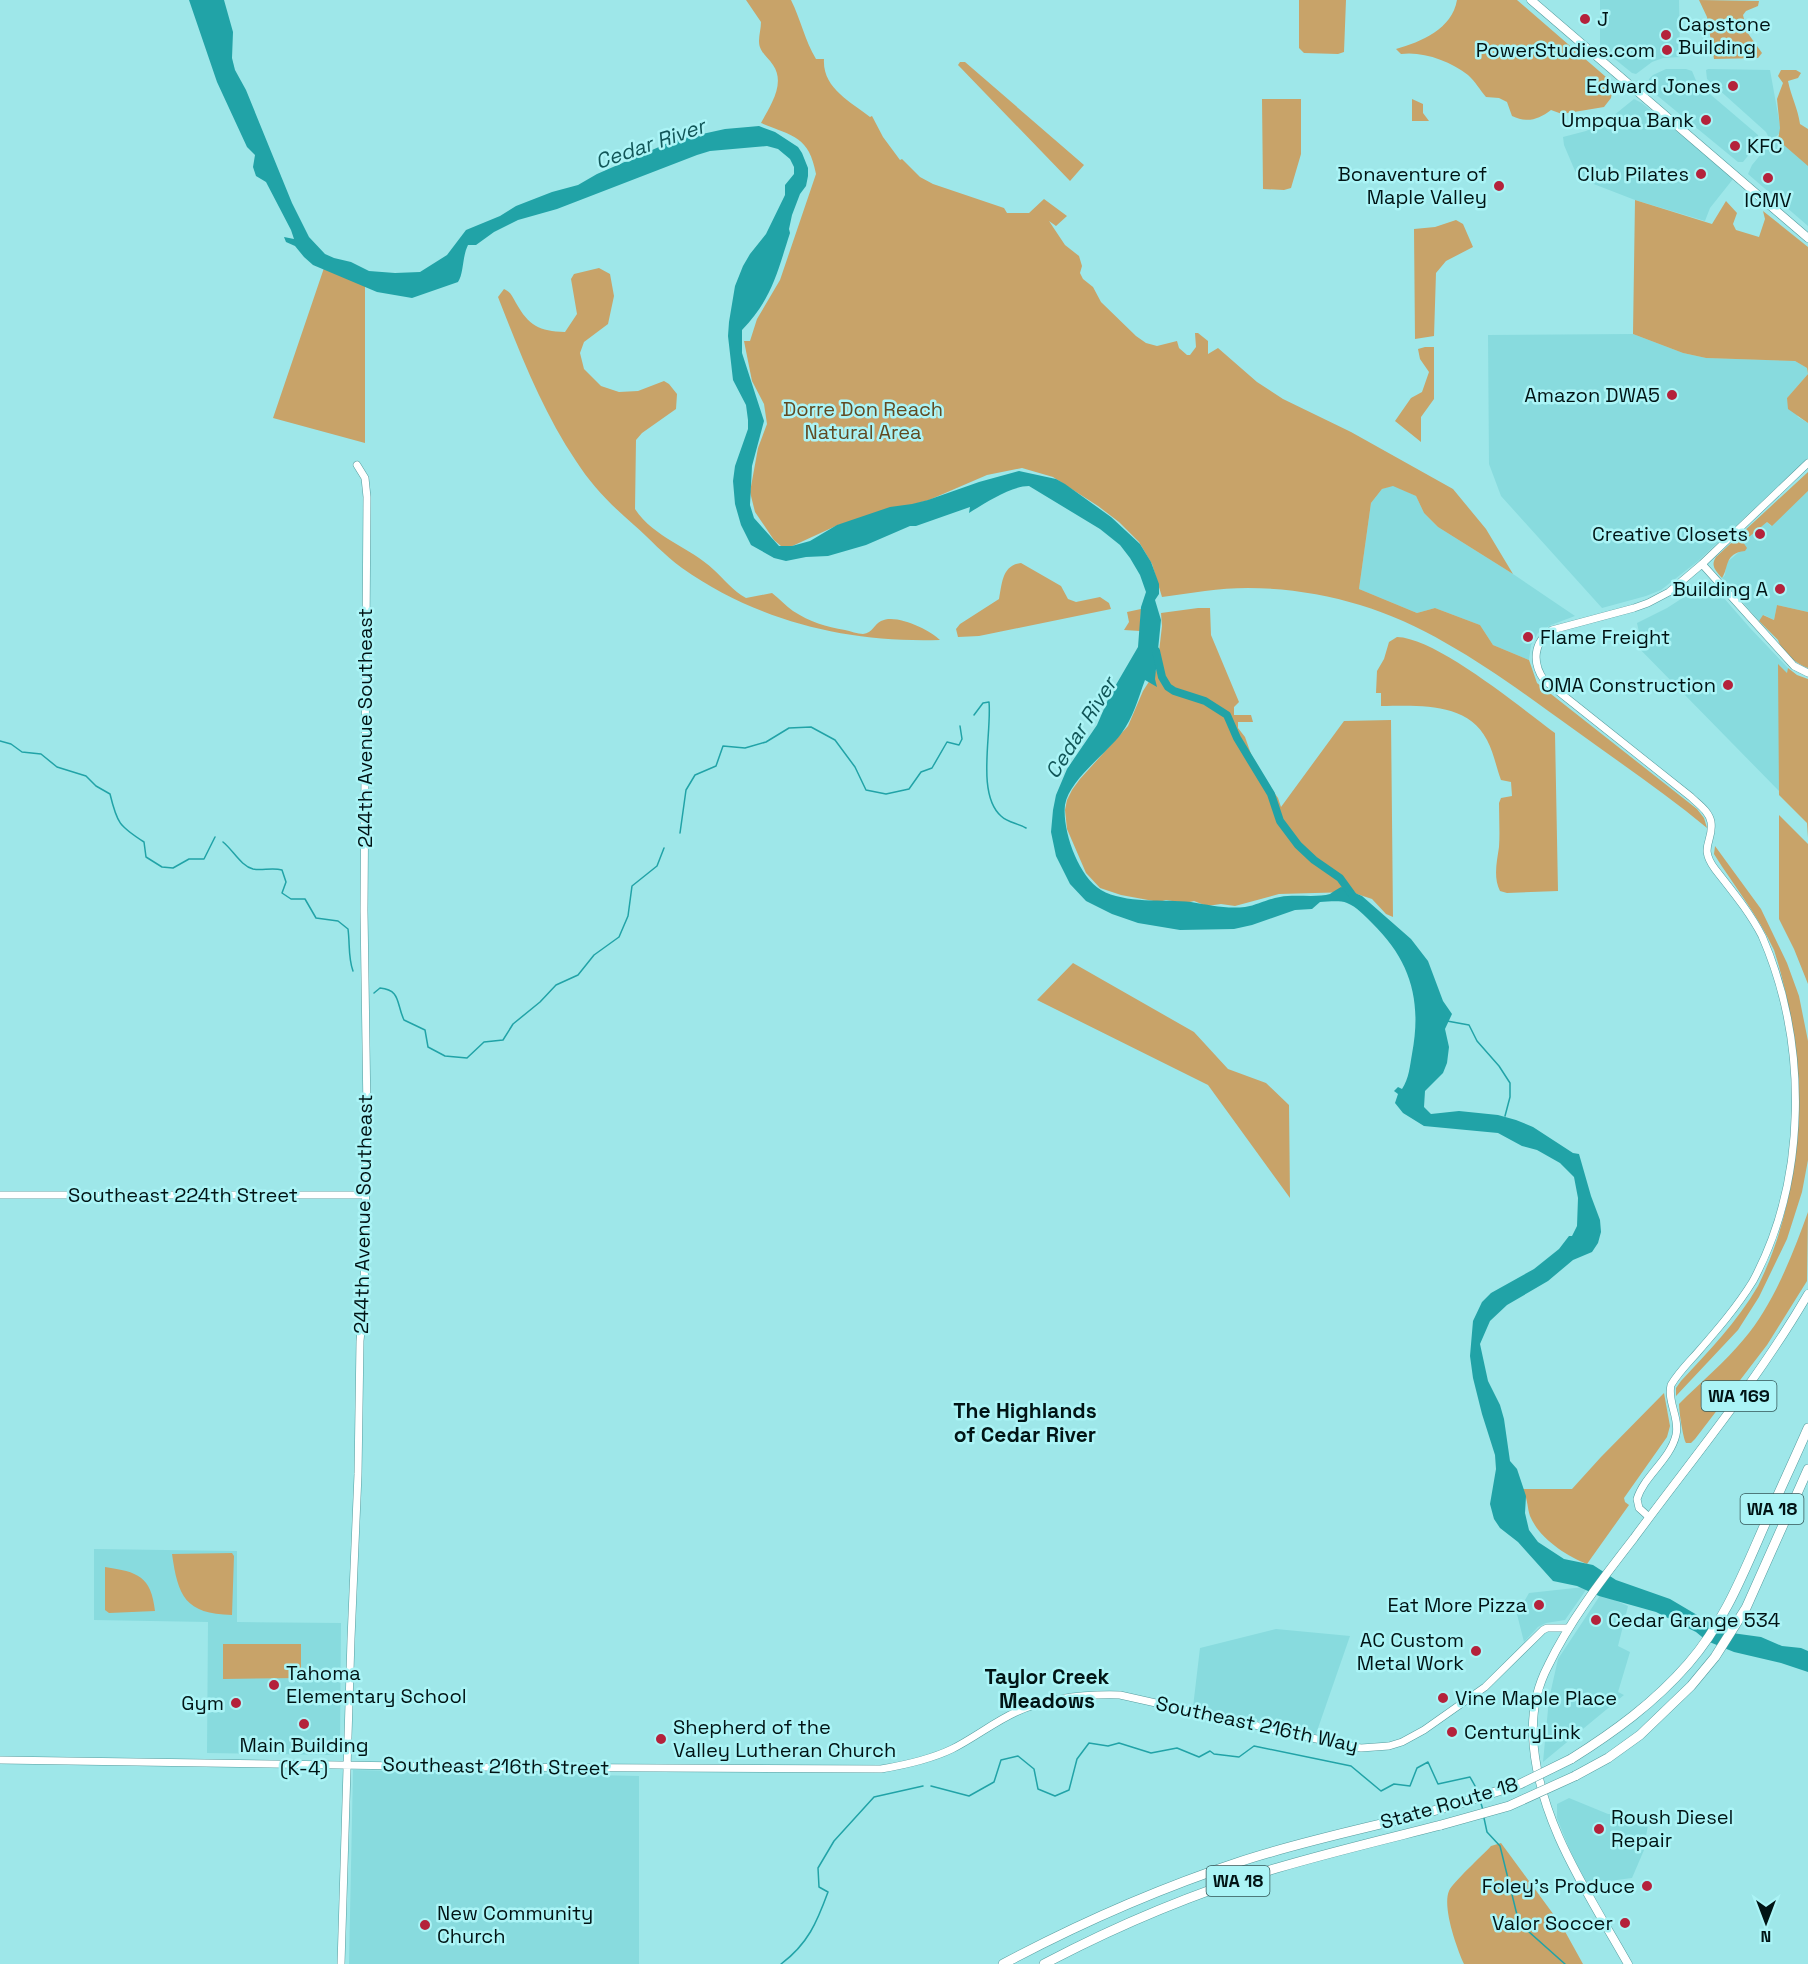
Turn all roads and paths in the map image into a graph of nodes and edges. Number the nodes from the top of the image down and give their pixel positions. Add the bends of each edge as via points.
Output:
1 (1531, 0) edge
2 (1808, 238) edge
3 (1808, 463) edge
4 (357, 465) dead end
5 (1702, 564) junction
6 (1808, 673) edge
7 (0, 1195) edge
8 (365, 1195) junction
9 (1808, 1294) edge
10 (1808, 1428) edge
11 (1808, 1469) edge
12 (1649, 1517) junction
13 (1569, 1628) junction
14 (952, 1749) joint
15 (0, 1760) edge
16 (346, 1764) junction
17 (341, 1964) edge
18 (1003, 1964) edge
19 (1044, 1964) edge
20 (1628, 1964) edge

1 - 2 main road
3 - 5 street
4 - 8 street, 244th Avenue Southeast via 365,478 367,497
5 - 6 street via 1794,666
5 - 12 street via 1648,603 1552,630 1541,640 1535,656 1544,680 1706,812 1711,822 1707,857 1743,904 1766,944 1785,991 1800,1063 1800,1132 1788,1198 1773,1241 1751,1283 1671,1385 1676,1436 1637,1499 1639,1508
7 - 8 street, Southeast 224th Street
8 - 16 street, 244th Avenue Southeast
9 - 12 main road, WA 169 via 1744,1389
10 - 18 highway, State Route 18 / WA 18, bridge via 1737,1590 1713,1632 1656,1698 1624,1724 1571,1759 1512,1787 1243,1861 1091,1921
11 - 19 highway, State Route 18 / WA 18, bridge via 1752,1596 1726,1642 1703,1672 1640,1735 1608,1758 1509,1806 1276,1868 1173,1904
12 - 13 main road, WA 169
13 - 14 street, Southeast 216th Way via 1543,1630 1479,1692 1424,1730 1389,1746 1348,1746 1101,1694 1031,1706
13 - 20 main road, WA 169 via 1547,1666 1534,1709 1538,1771 1557,1834
14 - 16 street, Southeast 216th Street via 897,1767 856,1769
15 - 16 street, Southeast 216th Street
16 - 17 street, 244th Avenue Southeast

